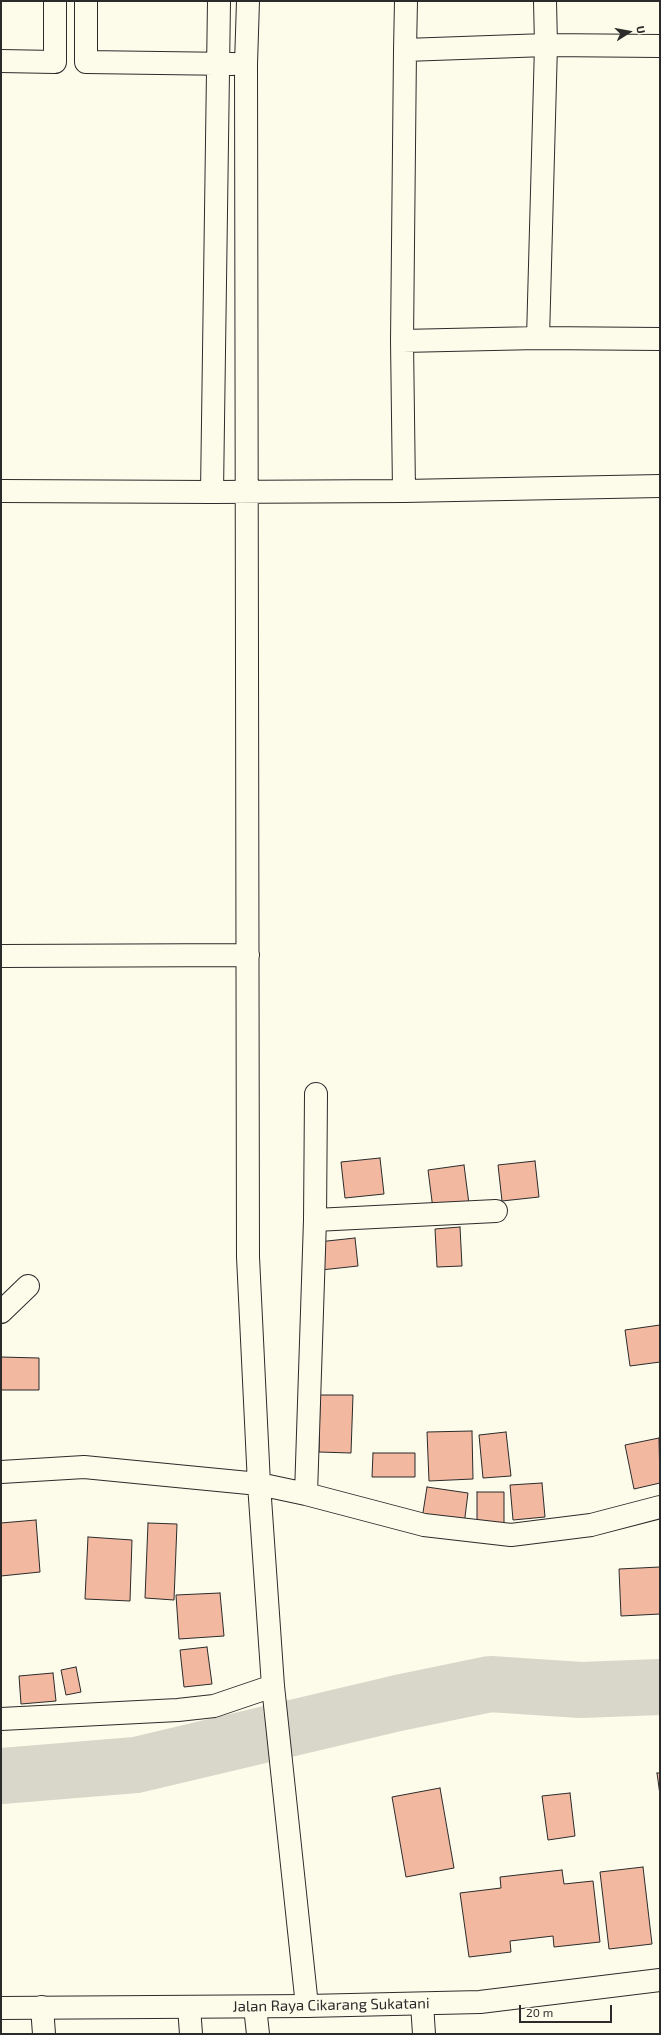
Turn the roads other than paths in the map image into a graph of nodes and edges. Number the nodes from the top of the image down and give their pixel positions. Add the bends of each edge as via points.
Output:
1 (55, 1) edge
2 (86, 1) edge
3 (219, 1) edge
4 (248, 1) edge
5 (406, 1) edge
6 (546, 1) edge
7 (546, 45) junction
8 (660, 46) edge
9 (405, 50) junction
10 (1, 61) edge
11 (218, 64) junction
12 (246, 64) junction
13 (538, 338) junction
14 (660, 339) edge
15 (402, 341) junction
16 (660, 486) edge
17 (1, 491) edge
18 (247, 491) junction
19 (404, 491) junction
20 (212, 492) junction
21 (248, 955) junction
22 (1, 956) edge
23 (316, 1094) dead end
24 (496, 1211) dead end
25 (315, 1220) junction
26 (28, 1286) dead end
27 (1, 1312) edge
28 (3, 1469) edge
29 (259, 1484) junction
30 (306, 1494) junction
31 (660, 1507) edge
32 (273, 1692) junction
33 (1, 1719) edge
34 (660, 1980) edge
35 (422, 2004) junction
36 (307, 2006) junction
37 (189, 2007) junction
38 (255, 2007) junction
39 (1, 2008) edge
40 (42, 2008) junction
41 (44, 2034) edge
42 (191, 2034) edge
43 (258, 2034) edge
44 (424, 2034) edge

1 - 10 street via 55,62
2 - 11 street via 86,62
3 - 11 street
4 - 12 street
5 - 9 street
6 - 7 street
7 - 8 street
7 - 9 street
7 - 13 street
9 - 15 street
11 - 12 street
11 - 20 street
12 - 18 street
13 - 14 street
13 - 15 street
15 - 19 street
16 - 19 street
17 - 20 street
18 - 19 street
18 - 20 street
18 - 21 street
21 - 22 street
21 - 29 street via 248,1257
23 - 25 street
24 - 25 street
25 - 30 street
26 - 27 street
28 - 29 street via 84,1467
29 - 30 street
29 - 32 street
30 - 31 street via 424,1524 510,1535 591,1525
32 - 33 street via 214,1706 178,1710
32 - 36 street
34 - 35 street, Jalan Raya Cikarang Sukatani via 480,2002
35 - 36 street, Jalan Raya Cikarang Sukatani
35 - 44 street
36 - 38 street, Jalan Raya Cikarang Sukatani
37 - 38 street, Jalan Raya Cikarang Sukatani
37 - 40 street, Jalan Raya Cikarang Sukatani
37 - 42 street
38 - 43 street
39 - 40 street, Jalan Raya Cikarang Sukatani
40 - 41 street

